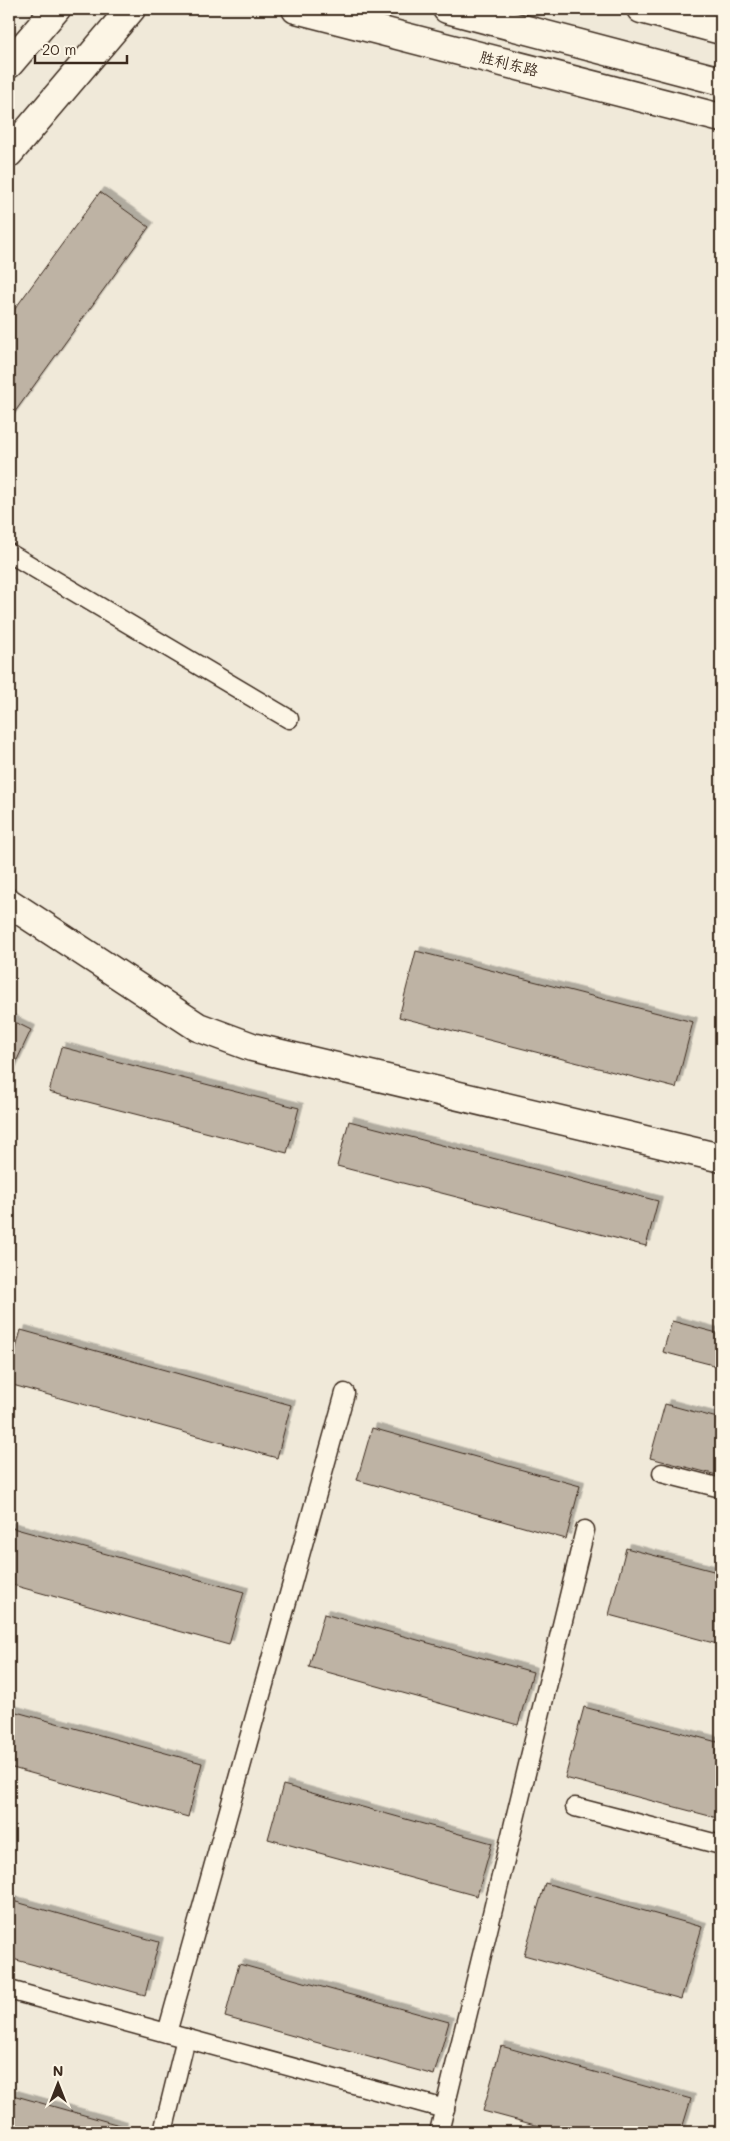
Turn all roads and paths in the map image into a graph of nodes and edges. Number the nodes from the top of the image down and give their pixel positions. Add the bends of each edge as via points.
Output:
1 (56, 9) edge
2 (131, 9) edge
3 (296, 9) edge
4 (447, 9) edge
5 (641, 9) edge
6 (721, 30) edge
7 (9, 64) edge
8 (721, 81) edge
9 (721, 118) edge
10 (9, 153) edge
11 (9, 553) edge
12 (290, 719) dead end
13 (9, 903) edge
14 (721, 1158) edge
15 (345, 1393) dead end
16 (662, 1473) dead end
17 (721, 1488) edge
18 (585, 1530) dead end
19 (575, 1807) dead end
20 (721, 1845) edge
21 (9, 1990) edge
22 (167, 2033) junction
23 (186, 2038) junction
24 (444, 2109) junction
25 (163, 2132) edge
26 (438, 2132) edge

1 - 7 main road
2 - 10 main road
3 - 9 main road, 胜利东路
4 - 8 main road
5 - 6 main road
11 - 12 lane
13 - 14 main road via 198,1027 252,1047
15 - 22 lane
16 - 17 lane
18 - 24 lane
19 - 20 lane
21 - 22 lane
22 - 23 lane
23 - 24 lane
23 - 25 lane
24 - 26 lane

